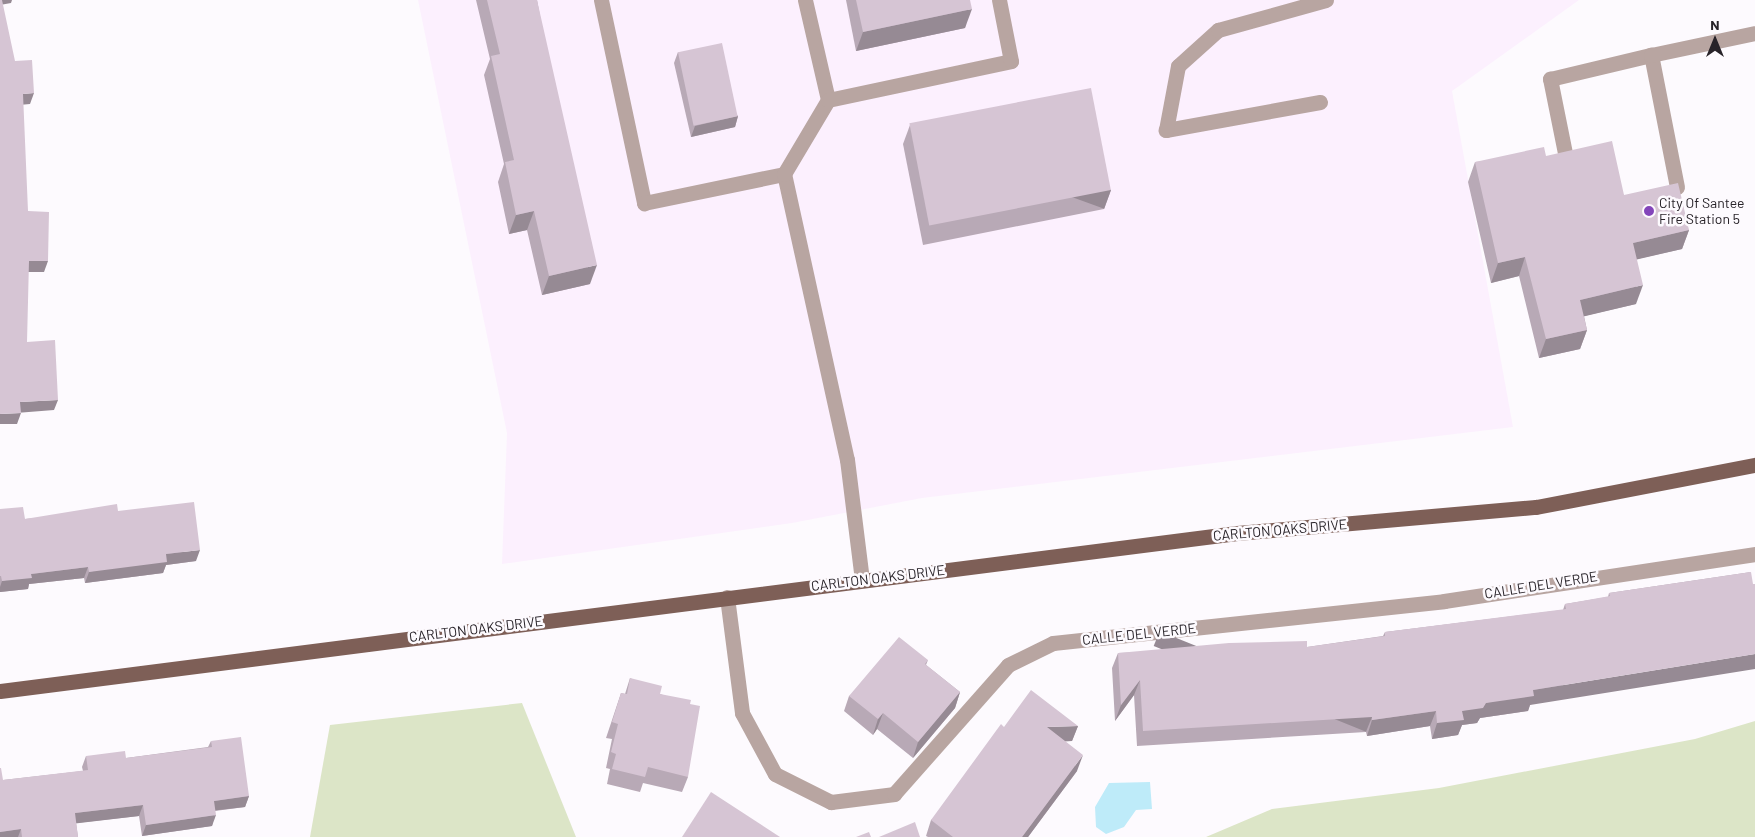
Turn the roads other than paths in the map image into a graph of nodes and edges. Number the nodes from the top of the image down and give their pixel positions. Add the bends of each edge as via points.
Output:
1 (601, 0) edge
2 (805, 0) edge
3 (999, 0) edge
4 (1326, 0) edge
5 (1755, 33) edge
6 (1651, 55) junction
7 (828, 100) junction
8 (1320, 102) dead end
9 (1566, 158) edge
10 (784, 174) junction
11 (1677, 187) edge
12 (1755, 465) edge
13 (1755, 554) edge
14 (862, 580) junction
15 (727, 597) junction
16 (0, 690) edge

1 - 10 street via 644,203
2 - 7 street
3 - 7 street via 1010,61
4 - 8 street via 1218,30 1178,66 1166,130
5 - 6 street
6 - 9 street via 1550,79
6 - 11 street
7 - 10 street
10 - 14 street via 847,460
12 - 14 main road, CARLTON OAKS DRIVE via 1536,507 1237,533
13 - 15 street, CALLE DEL VERDE via 1444,601 1053,643 1008,665 894,794 831,802 775,774 742,713
14 - 15 main road, CARLTON OAKS DRIVE
15 - 16 main road, CARLTON OAKS DRIVE

